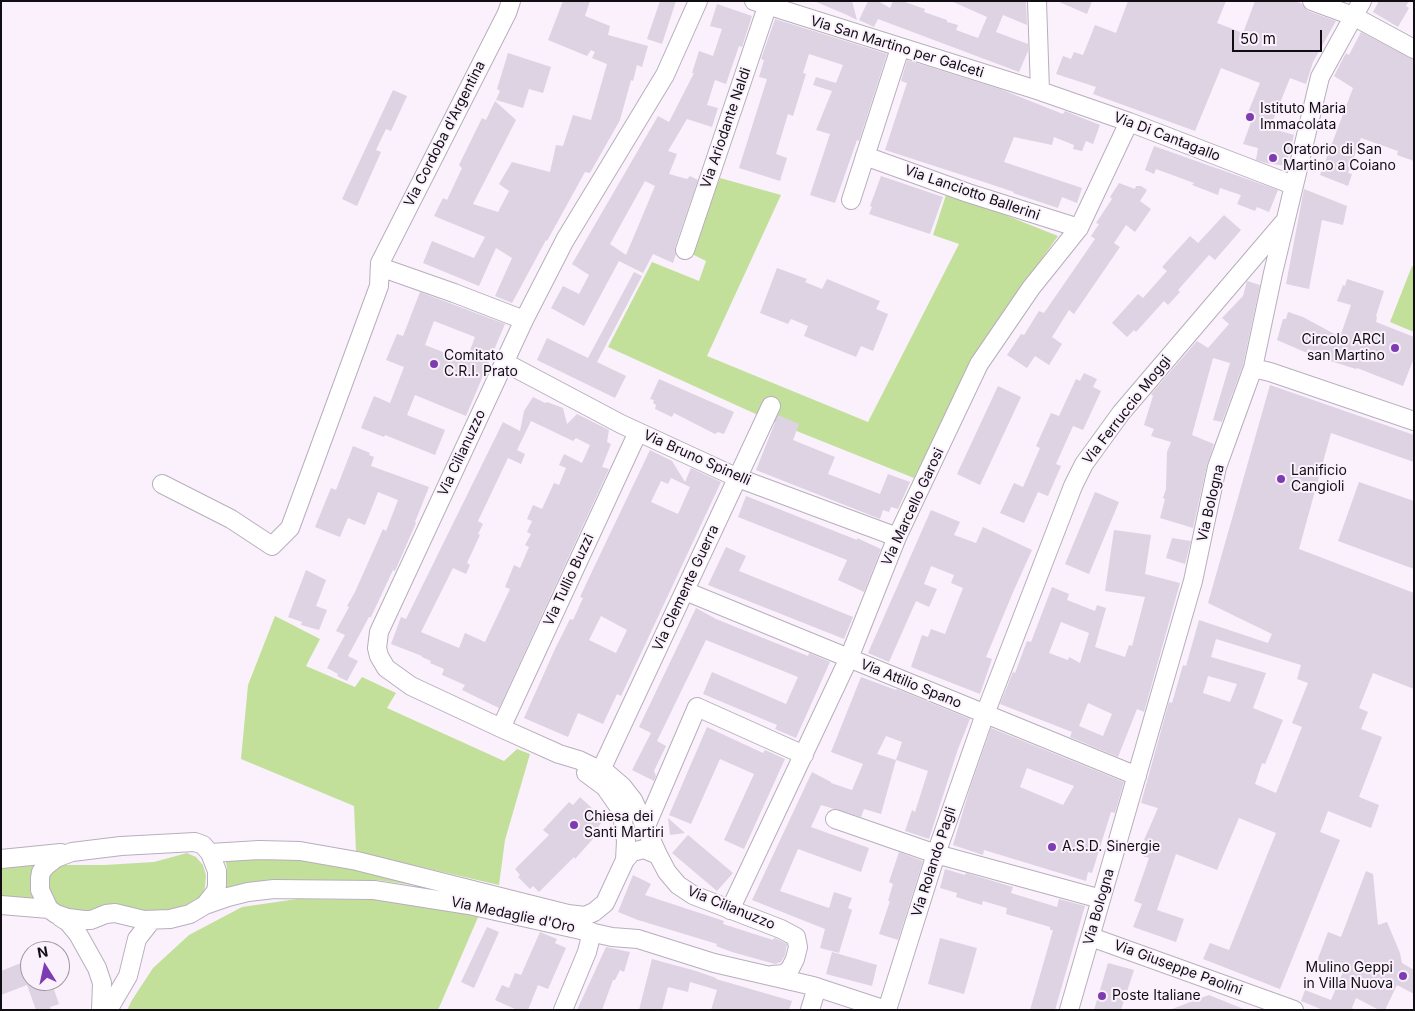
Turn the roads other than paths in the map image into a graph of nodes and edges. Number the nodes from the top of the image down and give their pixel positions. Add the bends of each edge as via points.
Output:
1 (511, 1) edge
2 (688, 1) edge
3 (699, 1) edge
4 (705, 1) edge
5 (1037, 1) edge
6 (1312, 1) edge
7 (764, 3) edge
8 (1358, 9) edge
9 (900, 48) junction
10 (1414, 49) edge
11 (665, 75) junction
12 (1040, 91) junction
13 (1129, 122) junction
14 (865, 156) junction
15 (1293, 185) junction
16 (851, 200) dead end
17 (1286, 220) junction
18 (1079, 228) junction
19 (685, 250) dead end
20 (1246, 265) junction
21 (380, 267) junction
22 (1272, 274) junction
23 (524, 320) junction
24 (504, 362) junction
25 (1253, 368) junction
26 (771, 406) dead end
27 (1414, 421) edge
28 (638, 432) junction
29 (738, 478) junction
30 (162, 484) dead end
31 (897, 537) junction
32 (685, 591) junction
33 (848, 658) junction
34 (985, 714) junction
35 (501, 728) junction
36 (559, 754) junction
37 (804, 755) junction
38 (601, 770) junction
39 (1137, 776) junction
40 (835, 819) dead end
41 (646, 826) junction
42 (72, 852) junction
43 (210, 853) junction
44 (936, 854) junction
45 (658, 855) junction
46 (1, 859) edge
47 (625, 860) junction
48 (1101, 900) junction
49 (605, 902) junction
50 (1, 905) edge
51 (205, 905) junction
52 (730, 910) junction
53 (52, 911) junction
54 (151, 921) junction
55 (591, 923) junction
56 (1091, 937) junction
57 (638, 939) junction
58 (795, 959) junction
59 (899, 975) junction
60 (772, 976) junction
61 (815, 987) junction
62 (857, 1000) junction
63 (100, 1010) edge
64 (108, 1010) edge
65 (563, 1010) edge
66 (810, 1010) edge
67 (886, 1010) edge
68 (1069, 1010) edge
69 (1294, 1010) edge

1 - 21 street, Via Cordoba d'Argentina
2 - 11 street, Via Cilianuzzo
3 - 4 street, Via Cilianuzzo
3 - 11 street, Via Cilianuzzo
5 - 12 street
6 - 8 street
7 - 9 street, Via San Martino per Galceti
7 - 19 street, Via Ariodante Naldi
8 - 10 street
8 - 15 street, Via Bologna via 1320,77
9 - 12 street, Via San Martino per Galceti
9 - 14 street
11 - 23 street, Via Cilianuzzo via 565,240
12 - 13 street, Via Di Cantagallo
13 - 15 street, Via Di Cantagallo
13 - 18 street, Via Marcello Garosi
14 - 16 street
14 - 18 street, Via Lanciotto Ballerini
15 - 17 street, Via Bologna
17 - 20 street, Via Ferruccio Moggi
17 - 22 street, Via Bologna
18 - 31 street, Via Marcello Garosi via 1031,288 979,364
20 - 22 street via 1263,266
20 - 34 street, Via Ferruccio Moggi via 1121,413 1084,464
21 - 23 street
21 - 30 street, Via Cordoba d'Argentina via 379,286 290,528 272,546 231,519
22 - 25 street, Via Bologna
23 - 24 street, Via Cilianuzzo
24 - 28 street, Via Bruno Spinelli
24 - 35 street, Via Cilianuzzo via 377,640 379,656 391,673 411,686
25 - 27 street
25 - 39 street, Via Bologna via 1217,467 1194,581
26 - 29 street, Via Clemente Guerra
28 - 29 street, Via Bruno Spinelli
28 - 35 street, Via Tullio Buzzi
29 - 31 street, Via Bruno Spinelli
29 - 32 street, Via Clemente Guerra
31 - 33 street, Via Marcello Garosi
32 - 33 street, Via Attilio Spano
32 - 38 street, Via Clemente Guerra
33 - 34 street, Via Attilio Spano
33 - 37 street, Via Marcello Garosi
34 - 39 street, Via Attilio Spano
34 - 44 street, Via Rolando Pagli
35 - 36 street, Via Cilianuzzo
36 - 38 street, Via Cilianuzzo
36 - 47 street, Via Cilianuzzo via 612,795 623,820
37 - 41 street via 697,707
37 - 52 street, Via Marcello Garosi
38 - 41 street, Via Cilianuzzo via 622,786
39 - 48 street, Via Bologna
40 - 44 street
41 - 45 street, Via Cilianuzzo
42 - 43 street via 195,842
42 - 46 street
42 - 53 street via 56,858 41,872 40,890
43 - 51 street via 218,885
43 - 55 street, Via Medaglie d'Oro via 300,851 357,861 584,916
44 - 48 street
44 - 59 street, Via Rolando Pagli
45 - 47 street via 640,849
45 - 52 street, Via Cilianuzzo via 678,885 693,895
47 - 49 street
48 - 56 street, Via Bologna
49 - 55 street
49 - 57 street via 603,917 606,925
50 - 53 street, Via Medaglie d'Oro
51 - 54 street, Via Medaglie d'Oro via 180,917
51 - 55 street, Via Medaglie d'Oro via 248,892 274,889 374,890
52 - 58 street, Via Cilianuzzo via 793,934 798,944
53 - 54 street, Via Medaglie d'Oro via 84,920 115,913
53 - 63 street via 78,934 97,968 102,983
54 - 64 street via 137,939 128,976
55 - 57 street, Via Medaglie d'Oro via 612,937
55 - 65 street via 587,952
56 - 68 street, Via Bologna
56 - 69 street, Via Giuseppe Paolini
57 - 60 street, Via Medaglie d'Oro
58 - 60 street via 787,973
58 - 61 street via 799,977
59 - 62 street via 873,997
59 - 67 street, Via Rolando Pagli
60 - 61 street, Via Medaglie d'Oro
61 - 62 street, Via Medaglie d'Oro
61 - 66 street
62 - 67 street, Via Medaglie d'Oro

